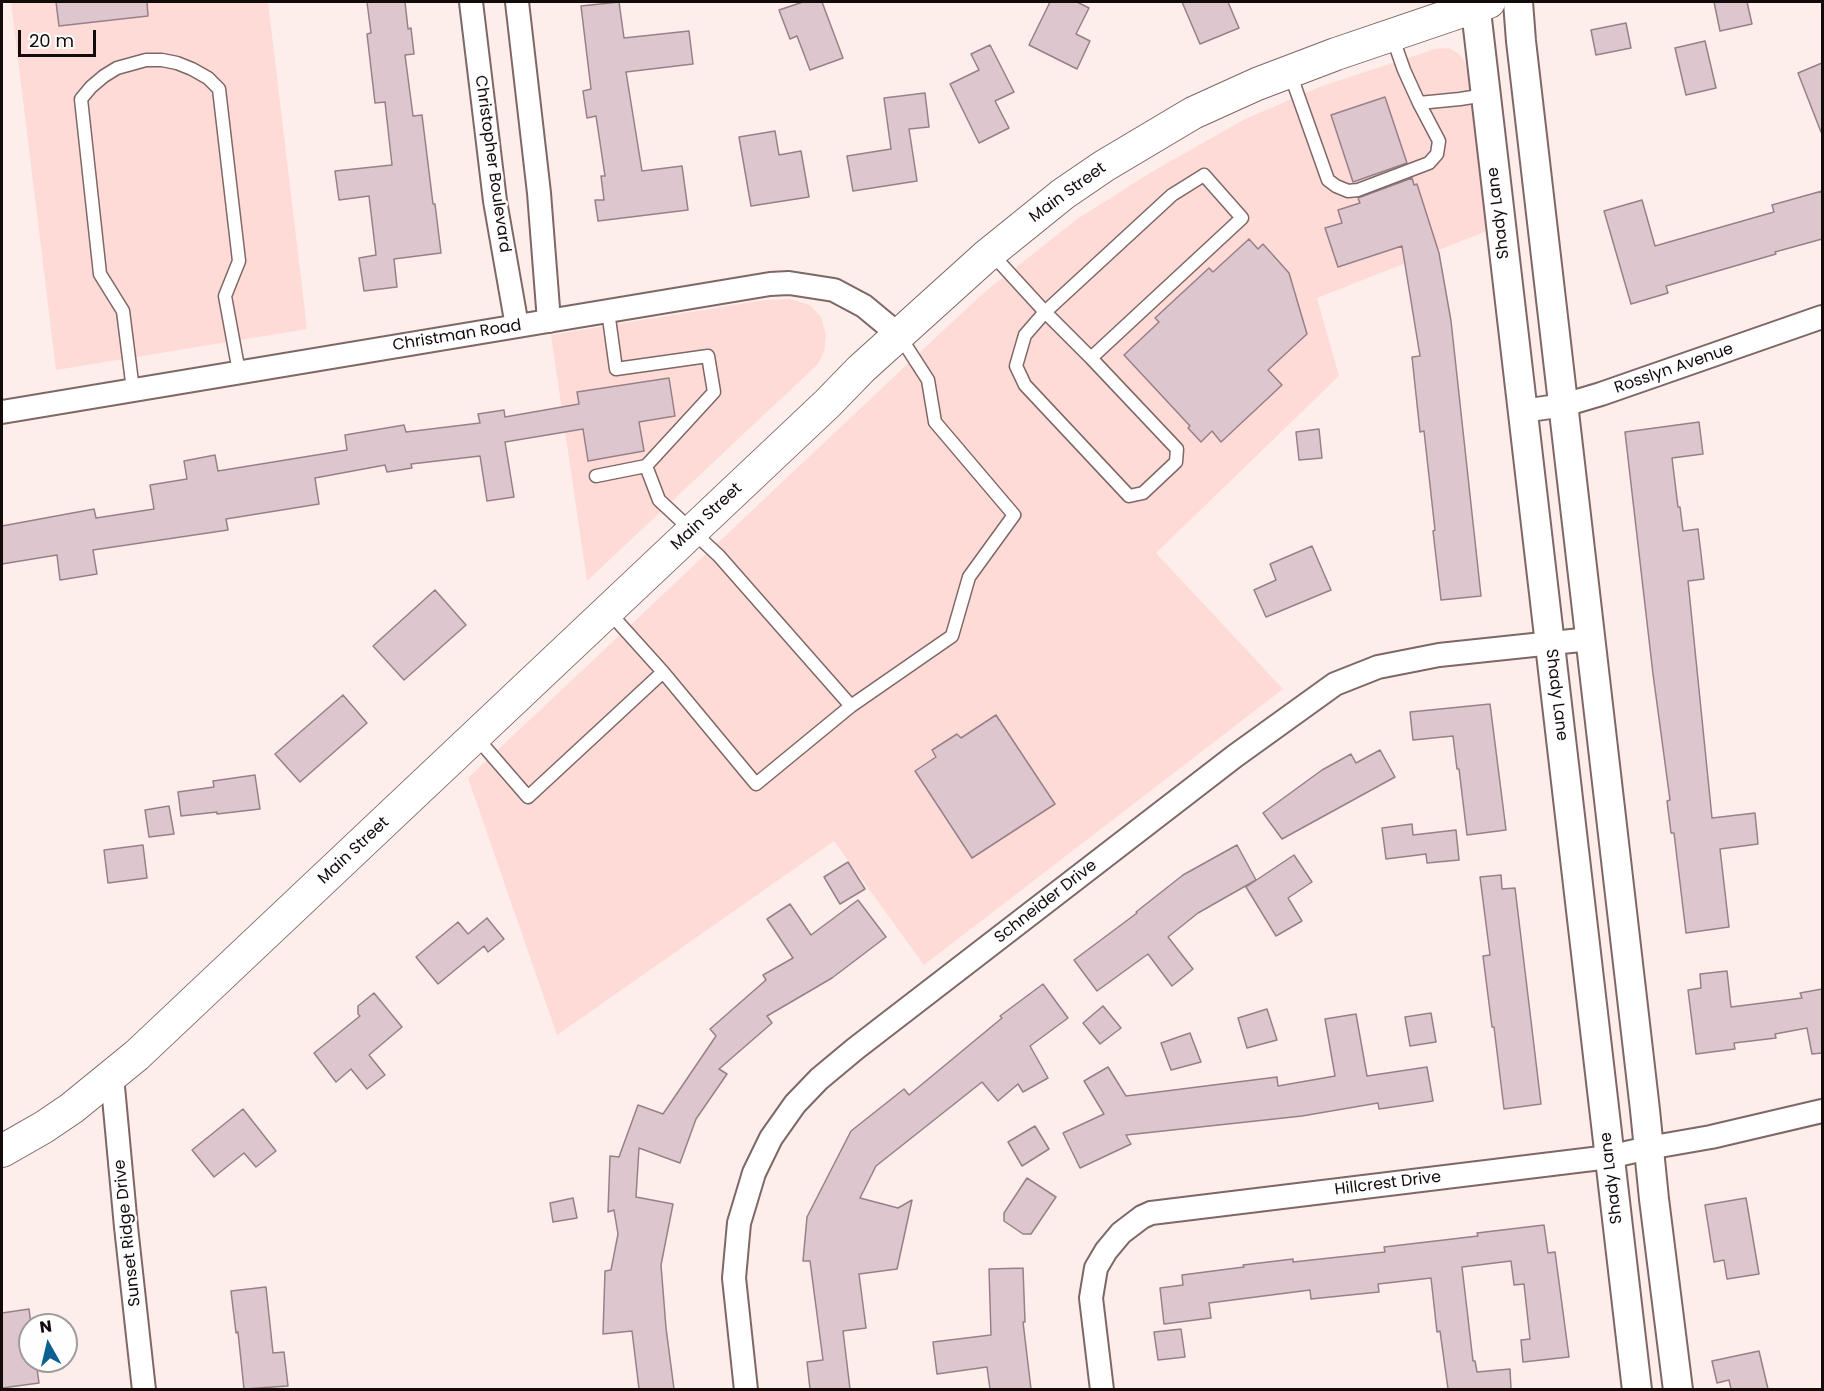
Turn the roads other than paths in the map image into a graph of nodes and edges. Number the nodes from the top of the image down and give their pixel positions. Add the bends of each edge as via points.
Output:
1 (471, 2) edge
2 (517, 2) edge
3 (1518, 2) edge
4 (1480, 3) edge
5 (1392, 35) junction
6 (1290, 72) junction
7 (1485, 94) junction
8 (1419, 103) junction
9 (1532, 131) junction
10 (1490, 136) junction
11 (990, 252) junction
12 (608, 311) junction
13 (1045, 312) junction
14 (1822, 317) edge
15 (549, 321) junction
16 (517, 326) junction
17 (899, 335) junction
18 (1091, 357) junction
19 (239, 372) junction
20 (133, 390) junction
21 (1564, 405) junction
22 (1523, 411) junction
23 (2, 412) edge
24 (646, 466) junction
25 (596, 476) dead end
26 (692, 531) junction
27 (608, 611) junction
28 (1590, 639) junction
29 (1550, 643) junction
30 (663, 672) junction
31 (850, 706) junction
32 (476, 736) junction
33 (112, 1076) junction
34 (1822, 1111) edge
35 (1648, 1148) junction
36 (2, 1151) edge
37 (1609, 1157) junction
38 (144, 1389) edge
39 (746, 1389) edge
40 (1102, 1389) edge
41 (1637, 1389) edge
42 (1678, 1389) edge

1 - 16 street, Christopher Boulevard via 495,201
2 - 15 street
3 - 9 street
4 - 5 main road, Main Street
4 - 7 street, Shady Lane
5 - 6 main road, Main Street
5 - 8 lane
6 - 8 lane via 1328,180 1348,191 1429,163 1437,154 1439,141
6 - 11 main road, Main Street via 1193,113 1104,166
7 - 8 lane
7 - 10 street, Shady Lane
9 - 10 street
9 - 21 street
10 - 22 street, Shady Lane
11 - 13 lane
11 - 17 main road, Main Street
12 - 15 street, Christman Road
12 - 17 street, Christman Road via 745,287 789,284 834,290 850,297
12 - 24 lane via 616,369 708,356 714,392
13 - 18 lane
13 - 18 lane via 1025,334 1016,366 1025,385 1129,496 1143,493 1176,462 1177,449
13 - 18 lane via 1172,195 1204,175 1242,218
14 - 21 street, Rosslyn Avenue
15 - 16 street, Christman Road
16 - 19 street, Christman Road
17 - 26 main road, Main Street
17 - 31 lane via 928,380 935,422 1014,515 969,577 952,636
19 - 20 street, Christman Road
19 - 20 lane via 225,296 238,261 219,89 192,69 146,60 117,68 81,99 100,274 123,311
20 - 23 street, Christman Road
21 - 22 street, Rosslyn Avenue
21 - 28 street
22 - 29 street, Shady Lane
24 - 25 lane
24 - 26 lane via 659,500
26 - 27 main road, Main Street
26 - 31 lane via 719,555
27 - 30 lane
27 - 32 main road, Main Street
28 - 29 street, Schneider Drive
28 - 35 street
29 - 37 street, Shady Lane
29 - 39 street, Schneider Drive via 1439,655 1378,667 1335,684 1235,756 819,1079 771,1138 754,1173 739,1223 734,1278
30 - 31 lane via 756,784
30 - 32 lane via 528,796
32 - 33 main road, Main Street
33 - 36 main road, Main Street via 54,1121
33 - 38 street, Sunset Ridge Drive
34 - 35 street, Hillcrest Drive
35 - 37 street, Hillcrest Drive
35 - 42 street
37 - 40 street, Hillcrest Drive via 1150,1213 1121,1233 1096,1268 1091,1298
37 - 41 street, Shady Lane

